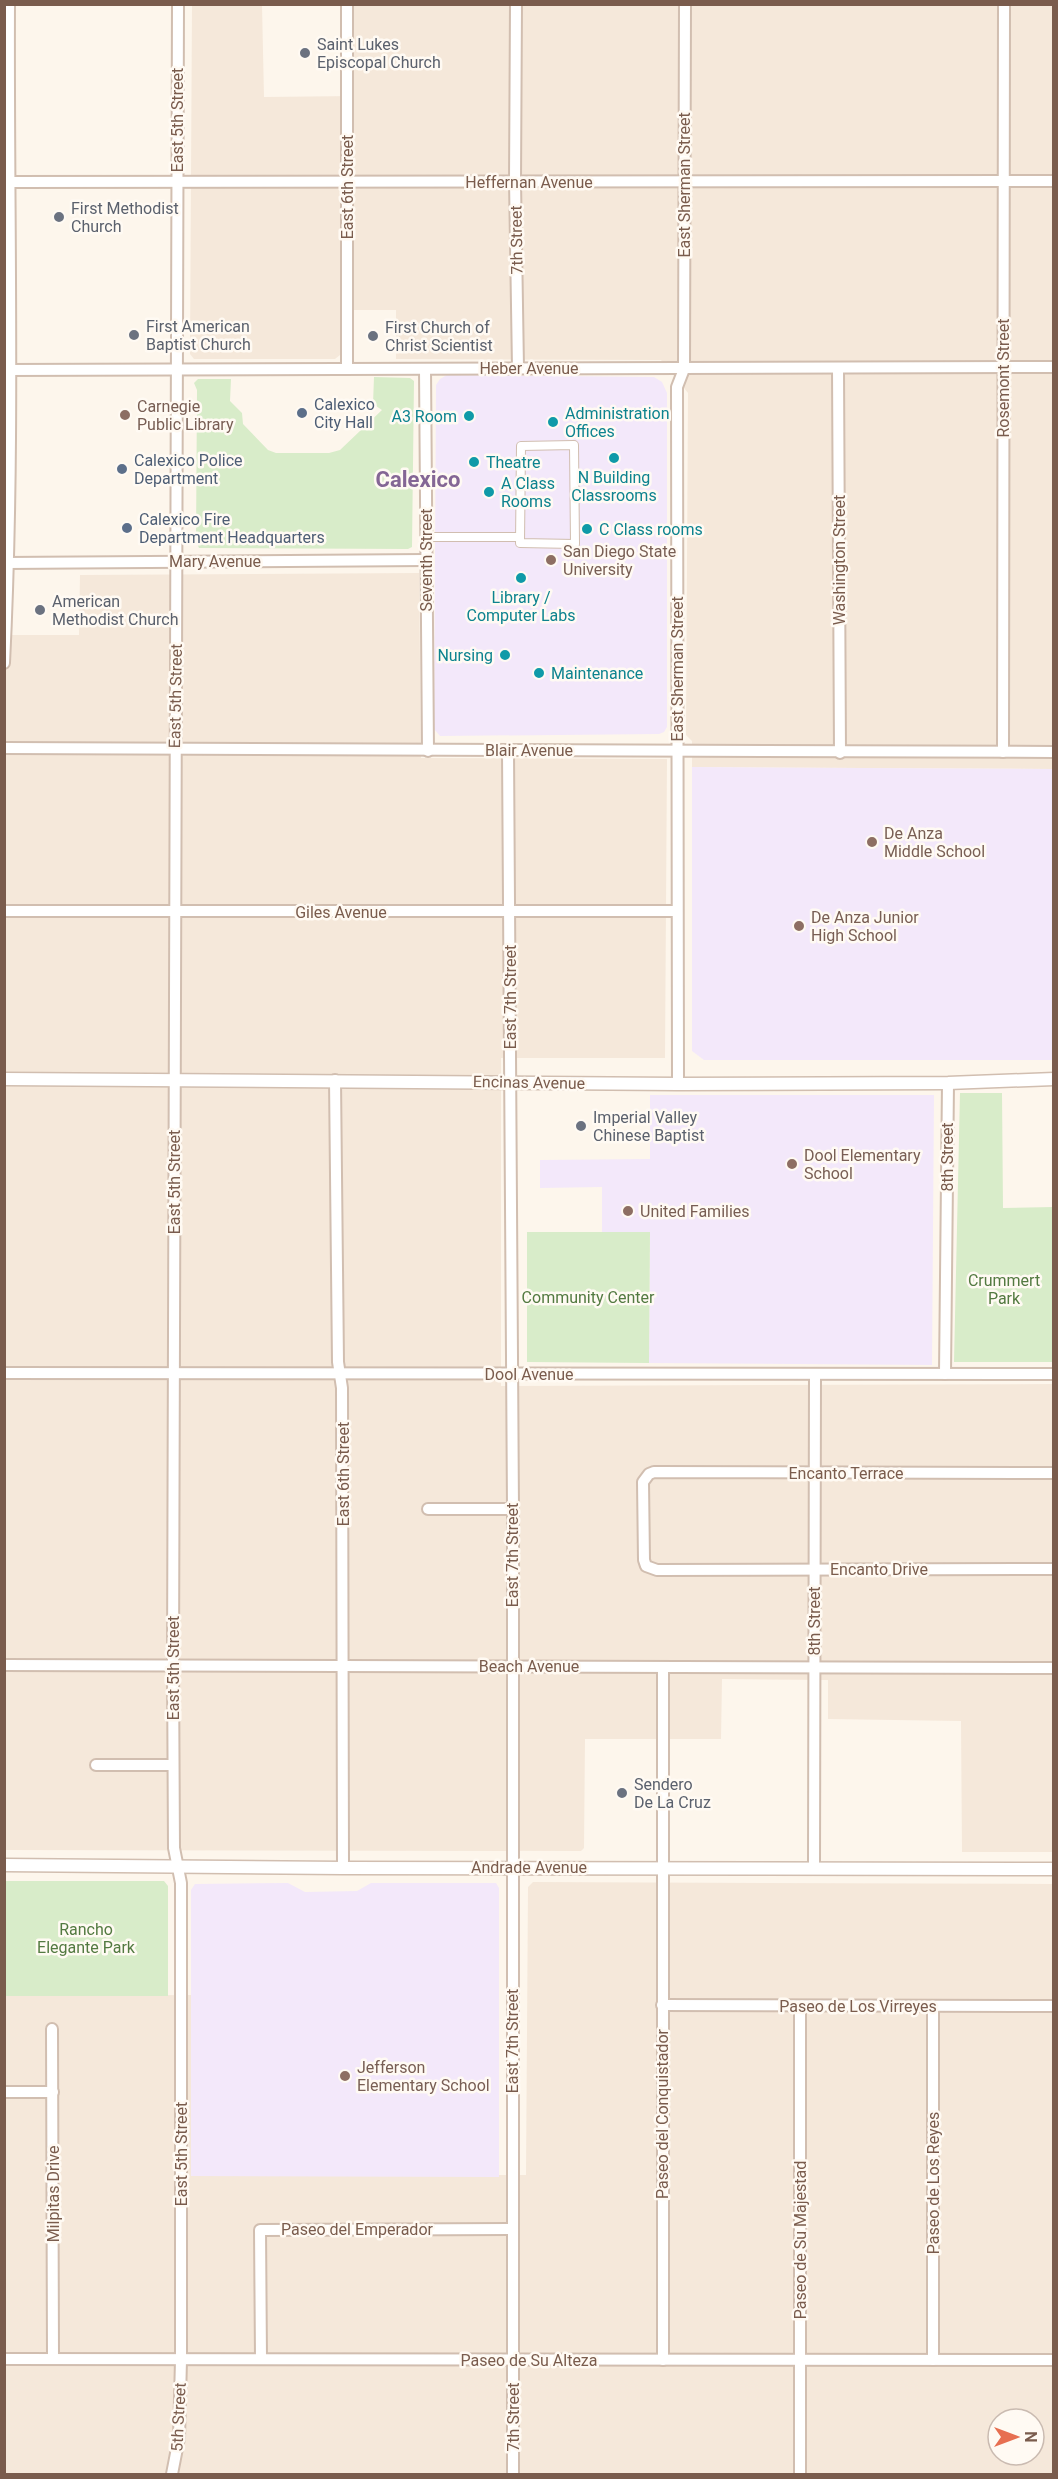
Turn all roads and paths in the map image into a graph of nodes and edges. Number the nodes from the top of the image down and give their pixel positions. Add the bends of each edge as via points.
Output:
1 (9, 4) edge
2 (178, 4) edge
3 (347, 4) edge
4 (516, 4) edge
5 (685, 4) edge
6 (1004, 4) edge
7 (177, 181) junction
8 (515, 181) junction
9 (684, 181) junction
10 (1002, 181) junction
11 (1053, 181) edge
12 (7, 182) edge
13 (347, 183) junction
14 (1003, 367) junction
15 (1053, 367) edge
16 (518, 368) junction
17 (838, 368) junction
18 (347, 369) junction
19 (425, 369) junction
20 (684, 369) junction
21 (8, 370) edge
22 (177, 370) junction
23 (426, 537) junction
24 (520, 537) junction
25 (426, 560) junction
26 (177, 561) junction
27 (7, 563) edge
28 (4, 663) edge
29 (4, 748) edge
30 (174, 748) junction
31 (677, 750) junction
32 (428, 751) junction
33 (508, 751) junction
34 (1003, 752) junction
35 (1053, 752) edge
36 (840, 753) junction
37 (4, 910) edge
38 (175, 911) junction
39 (677, 911) junction
40 (510, 912) junction
41 (4, 1079) edge
42 (1053, 1079) edge
43 (174, 1080) junction
44 (335, 1080) junction
45 (511, 1082) junction
46 (948, 1083) junction
47 (678, 1084) junction
48 (4, 1373) edge
49 (174, 1373) junction
50 (340, 1374) junction
51 (512, 1374) junction
52 (815, 1374) junction
53 (945, 1374) junction
54 (1053, 1374) edge
55 (814, 1473) junction
56 (1053, 1473) edge
57 (643, 1482) joint
58 (428, 1509) dead end
59 (513, 1509) junction
60 (814, 1569) junction
61 (1053, 1569) edge
62 (4, 1665) edge
63 (173, 1666) junction
64 (343, 1666) junction
65 (512, 1666) junction
66 (663, 1667) junction
67 (814, 1668) junction
68 (1053, 1668) edge
69 (96, 1765) dead end
70 (173, 1765) junction
71 (4, 1865) edge
72 (178, 1867) junction
73 (512, 1867) junction
74 (343, 1868) junction
75 (663, 1868) junction
76 (814, 1868) junction
77 (1053, 1869) edge
78 (662, 2005) junction
79 (800, 2006) junction
80 (933, 2006) junction
81 (1053, 2006) edge
82 (52, 2029) dead end
83 (4, 2092) edge
84 (53, 2092) junction
85 (512, 2229) junction
86 (4, 2359) edge
87 (53, 2359) junction
88 (261, 2359) junction
89 (181, 2360) junction
90 (513, 2360) junction
91 (663, 2360) junction
92 (800, 2360) junction
93 (933, 2360) junction
94 (1053, 2360) edge
95 (172, 2475) edge
96 (513, 2475) edge
97 (800, 2475) edge

1 - 12 street
2 - 7 street, East 5th Street
3 - 13 street, East 6th Street
4 - 8 street, 7th Street
5 - 9 street, East Sherman Street
6 - 10 street, Rosemont Street
7 - 12 street, Heffernan Avenue
7 - 13 street, Heffernan Avenue
7 - 22 street, East 5th Street
8 - 9 street, Heffernan Avenue
8 - 13 street, Heffernan Avenue
8 - 16 street, 7th Street
9 - 10 street, Heffernan Avenue
9 - 20 street, East Sherman Street
10 - 11 street, Heffernan Avenue
10 - 14 street, Rosemont Street
12 - 21 street
13 - 18 street, East 6th Street
14 - 15 street, Heber Avenue
14 - 17 street, Heber Avenue
14 - 34 street, Rosemont Street
16 - 19 street, Heber Avenue
16 - 20 street, Heber Avenue
17 - 20 street, Heber Avenue
17 - 36 street, Washington Street
18 - 19 street, Heber Avenue
18 - 22 street, Heber Avenue
19 - 23 street, Seventh Street
20 - 31 street, East Sherman Street via 677,387
21 - 22 street, Heber Avenue
21 - 27 street
22 - 26 street, East 5th Street
23 - 24 street
23 - 25 street, Seventh Street
24 - 24 street via 520,543 575,544 574,445 521,446
25 - 26 street, Mary Avenue
25 - 32 street, Seventh Street
26 - 27 street, Mary Avenue
26 - 30 street, East 5th Street
27 - 28 street
29 - 30 street, Blair Avenue
30 - 32 street, Blair Avenue
30 - 38 street, East 5th Street
31 - 33 street, Blair Avenue
31 - 36 street, Blair Avenue
31 - 39 street, East Sherman Street
32 - 33 street, Blair Avenue
33 - 40 street, East 7th Street
34 - 35 street, Blair Avenue
34 - 36 street, Blair Avenue
37 - 38 street, Giles Avenue
38 - 40 street, Giles Avenue
38 - 43 street, East 5th Street
39 - 40 street, Giles Avenue
39 - 47 street, East Sherman Street
40 - 45 street, East 7th Street
41 - 43 street, Encinas Avenue
42 - 46 street, Encinas Avenue
43 - 44 street, Encinas Avenue
43 - 49 street, East 5th Street
44 - 45 street, Encinas Avenue
44 - 50 street, East 6th Street
45 - 47 street, Encinas Avenue
45 - 51 street, East 7th Street
46 - 47 street, Encinas Avenue
46 - 53 street, 8th Street
48 - 49 street, Dool Avenue
49 - 50 street, Dool Avenue
49 - 63 street, East 5th Street
50 - 51 street, Dool Avenue
50 - 64 street, East 6th Street
51 - 52 street, Dool Avenue
51 - 59 street, East 7th Street
52 - 53 street, Dool Avenue
52 - 55 street, 8th Street
53 - 54 street, Dool Avenue
55 - 56 street, Encanto Terrace
55 - 57 street, Encanto Terrace via 654,1472
55 - 60 street, 8th Street
57 - 60 street, Encanto Drive via 646,1566 657,1570
58 - 59 street
59 - 65 street, East 7th Street
60 - 61 street, Encanto Drive
60 - 67 street, 8th Street
62 - 63 street, Beach Avenue
63 - 64 street, Beach Avenue
63 - 70 street, East 5th Street
64 - 65 street, Beach Avenue
64 - 74 street, East 6th Street
65 - 66 street, Beach Avenue
65 - 73 street, East 7th Street
66 - 67 street, Beach Avenue
66 - 75 street
67 - 68 street, Beach Avenue
67 - 76 street, 8th Street
69 - 70 street
70 - 72 street, East 5th Street via 174,1848
71 - 72 street, Andrade Avenue
72 - 74 street, Andrade Avenue
72 - 89 street, East 5th Street
73 - 74 street, Andrade Avenue
73 - 75 street, Andrade Avenue
73 - 85 street, East 7th Street
75 - 76 street, Andrade Avenue
75 - 78 street, Paseo del Conquistador
76 - 77 street, Andrade Avenue
78 - 79 street, Paseo de Los Virreyes
78 - 91 street, Paseo del Conquistador
79 - 80 street, Paseo de Los Virreyes
79 - 92 street, Paseo de Su Majestad
80 - 81 street, Paseo de Los Virreyes
80 - 93 street, Paseo de Los Reyes
82 - 84 street, Milpitas Drive
83 - 84 street
84 - 87 street, Milpitas Drive
85 - 88 street, Paseo del Emperador via 260,2230
85 - 90 street, East 7th Street
86 - 87 street, Paseo de Su Alteza
87 - 89 street, Paseo de Su Alteza
88 - 89 street, Paseo de Su Alteza
88 - 90 street, Paseo de Su Alteza
89 - 95 street, 5th Street via 179,2438
90 - 91 street, Paseo de Su Alteza
90 - 96 street, 7th Street
91 - 92 street, Paseo de Su Alteza
92 - 93 street, Paseo de Su Alteza
92 - 97 street, Paseo de Su Majestad
93 - 94 street, Paseo de Su Alteza

